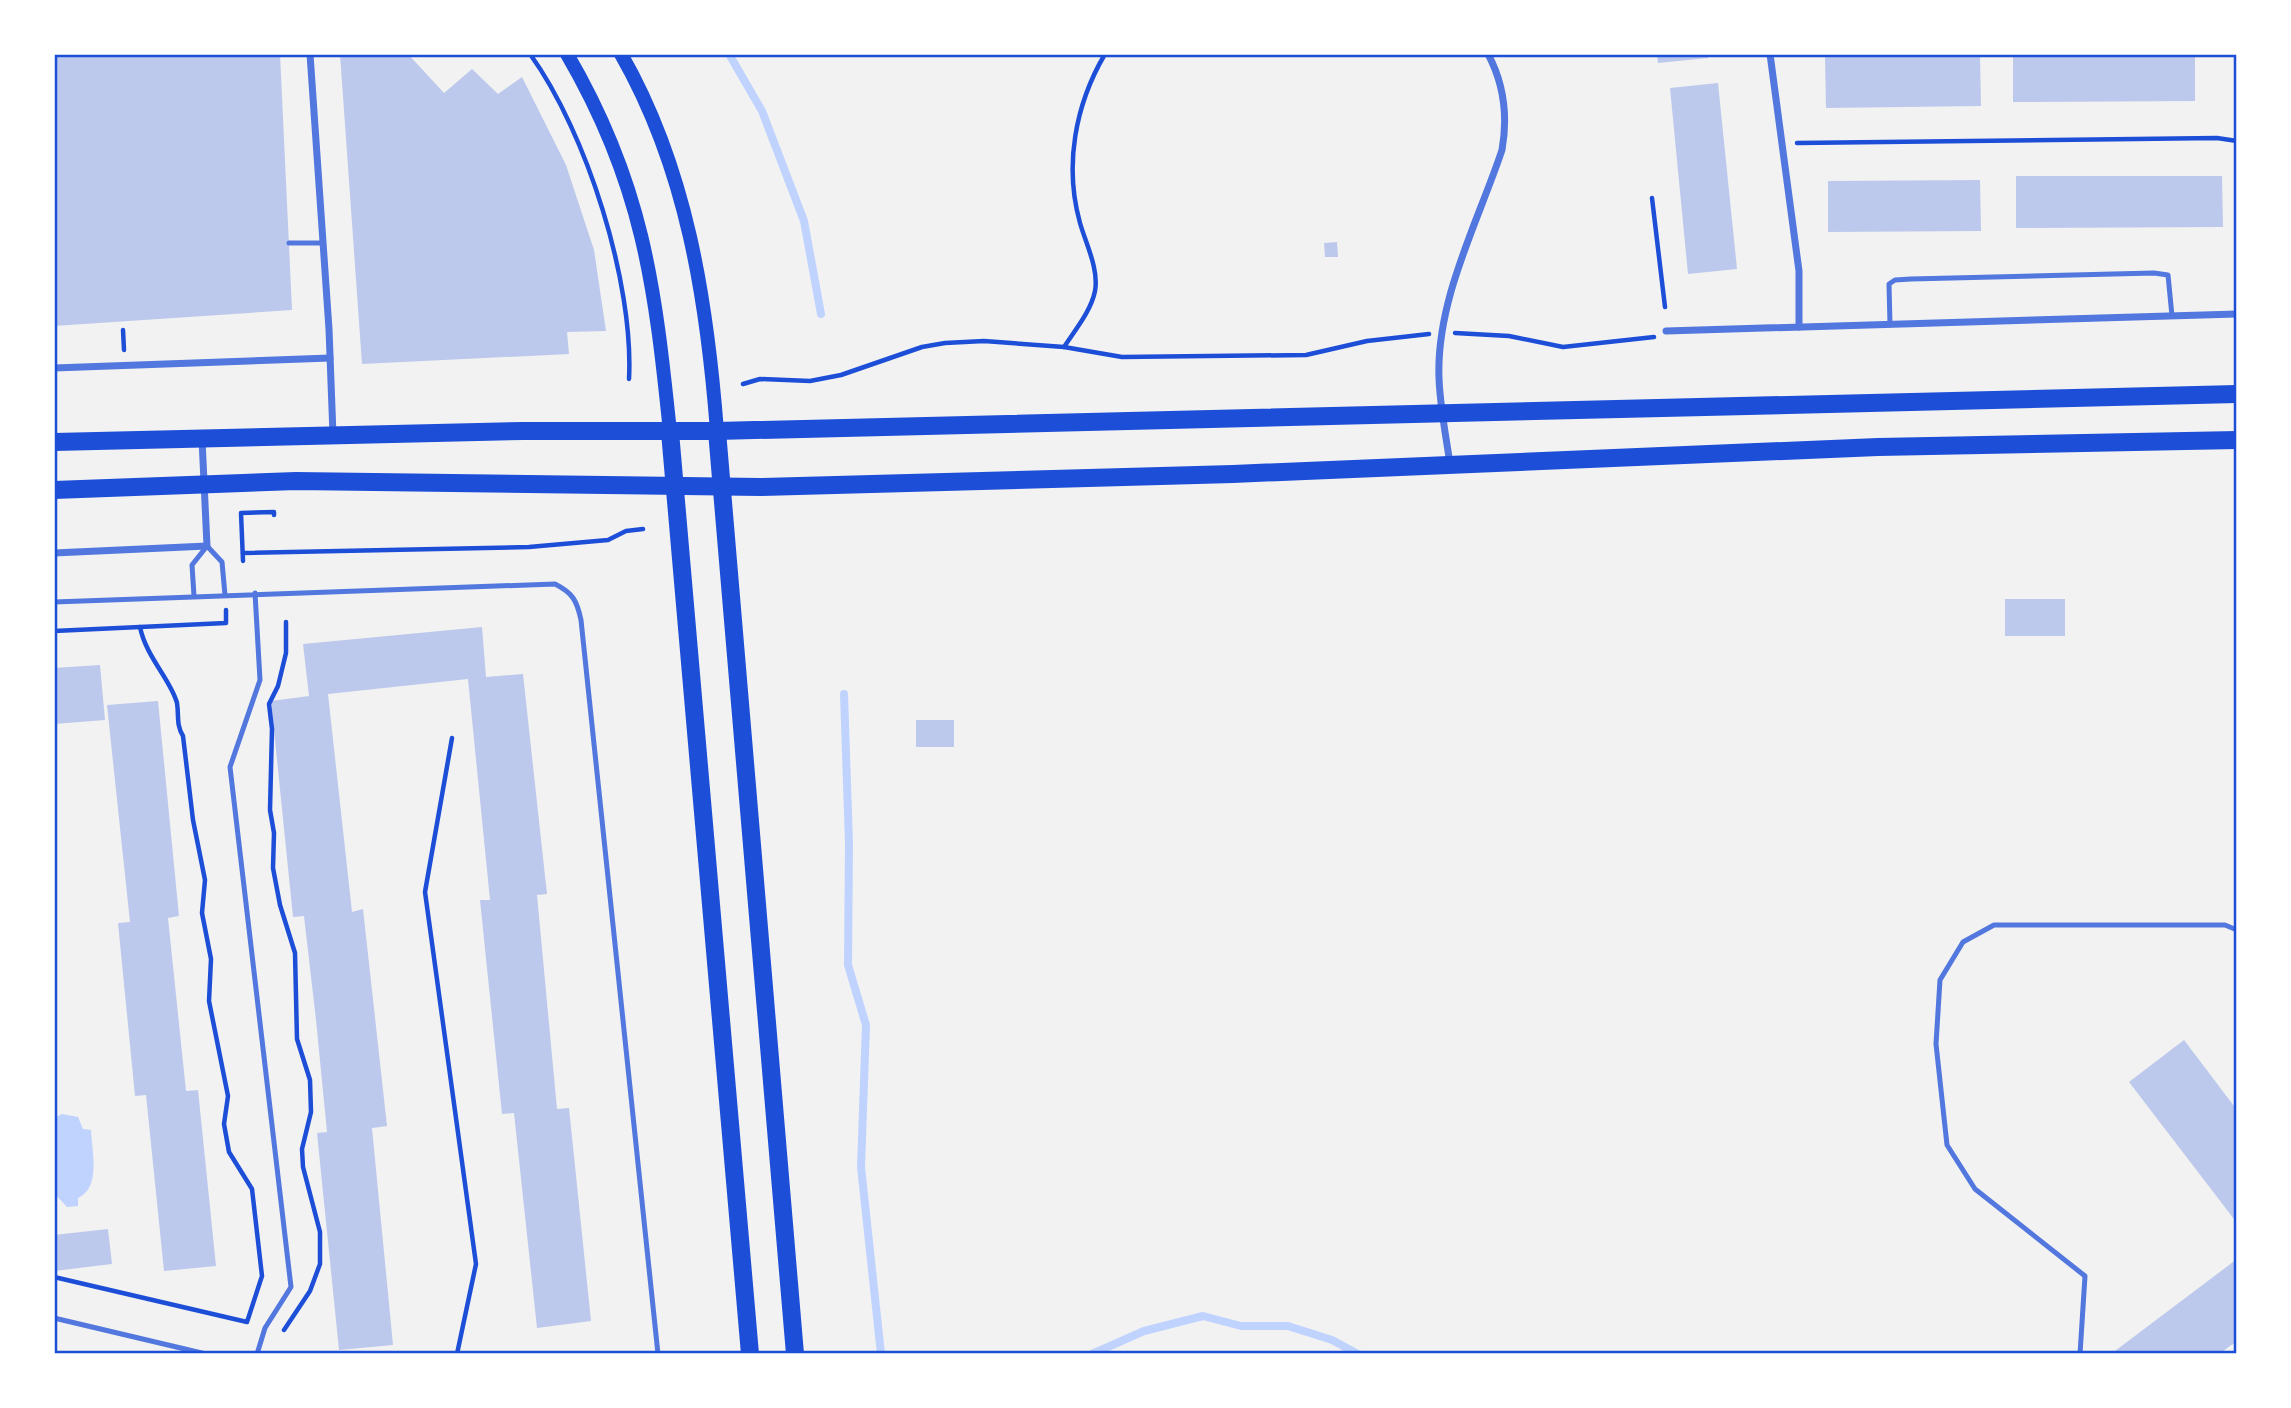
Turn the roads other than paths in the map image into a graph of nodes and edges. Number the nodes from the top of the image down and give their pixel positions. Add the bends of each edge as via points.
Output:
1 (310, 54) edge
2 (567, 54) edge
3 (621, 54) edge
4 (1488, 54) edge
5 (1770, 54) edge
6 (289, 243) dead end
7 (323, 243) junction
8 (2237, 314) edge
9 (2172, 316) junction
10 (1890, 325) junction
11 (1800, 327) junction
12 (1666, 331) road end
13 (330, 358) junction
14 (54, 368) edge
15 (2237, 394) edge
16 (1443, 412) junction
17 (717, 431) junction
18 (670, 432) junction
19 (333, 436) junction
20 (202, 438) junction
21 (2237, 440) edge
22 (54, 442) edge
23 (1450, 465) junction
24 (204, 483) junction
25 (676, 487) junction
26 (720, 488) junction
27 (54, 490) edge
28 (207, 545) junction
29 (54, 554) edge
30 (255, 593) junction
31 (225, 595) junction
32 (194, 596) junction
33 (54, 602) edge
34 (2237, 930) edge
35 (54, 1318) edge
36 (206, 1354) edge
37 (257, 1354) edge
38 (658, 1354) edge
39 (750, 1354) edge
40 (795, 1354) edge
41 (2080, 1354) edge

1 - 7 street
2 - 18 main road via 611,137 640,224 659,319
3 - 17 main road via 667,154 693,246 711,355
4 - 16 street via 1505,104 1502,150 1467,247 1443,333 1439,377
5 - 11 street via 1799,271
6 - 7 lane
7 - 13 street
8 - 9 street
9 - 10 street
9 - 10 lane via 2168,275 2154,273 1911,279 1889,284
10 - 11 street
11 - 12 street
13 - 14 street
13 - 19 street
15 - 16 main road
16 - 17 main road
16 - 23 street
17 - 18 main road
17 - 26 main road
18 - 19 main road
18 - 25 main road
19 - 20 main road
20 - 22 main road
20 - 24 street
21 - 23 main road via 1866,447
23 - 26 main road
24 - 25 main road
24 - 27 main road
24 - 28 street
25 - 26 main road
25 - 39 main road
26 - 40 main road
28 - 29 street
28 - 31 lane via 222,562
28 - 32 lane via 192,565
30 - 31 lane
30 - 37 lane via 260,680 230,767 291,1287 265,1328
30 - 38 lane via 555,584 577,601
31 - 32 lane
32 - 33 lane
34 - 41 lane via 2225,925 1994,925 1963,942 1940,980 1937,1044 1947,1145 1975,1189 2085,1276
35 - 36 lane

